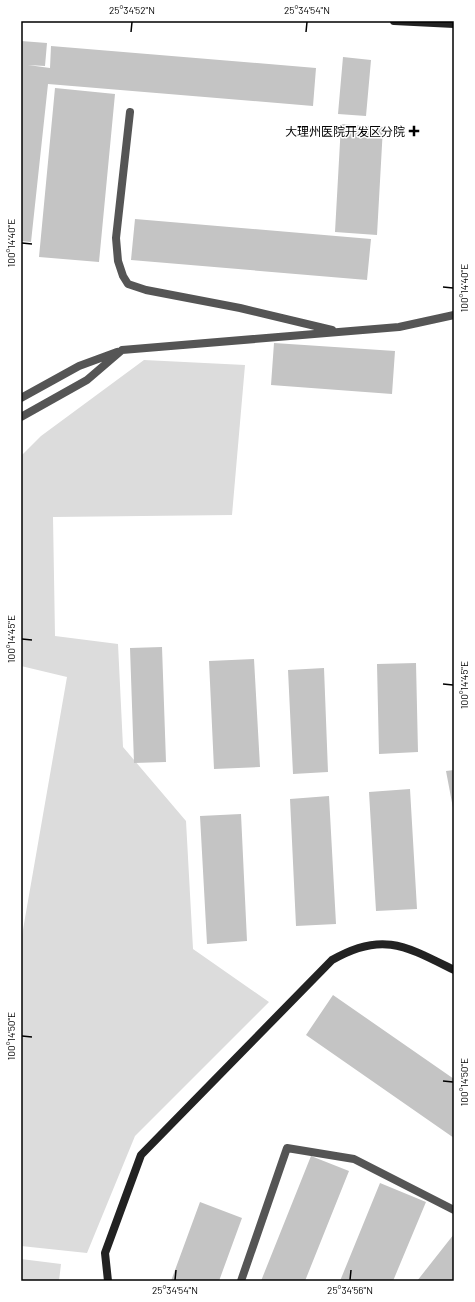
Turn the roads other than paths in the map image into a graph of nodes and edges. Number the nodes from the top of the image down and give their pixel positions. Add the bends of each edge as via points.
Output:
1 (394, 21) edge
2 (454, 24) edge
3 (130, 112) dead end
4 (454, 315) edge
5 (338, 331) junction
6 (122, 350) junction
7 (21, 398) edge
8 (21, 417) edge
9 (454, 970) edge
10 (454, 1210) edge
11 (108, 1281) edge
12 (241, 1281) edge

1 - 2 street
3 - 5 street via 116,238 118,261 128,284
4 - 5 street via 399,327
5 - 6 street
6 - 7 street via 79,366
6 - 8 street via 88,380
9 - 11 street via 417,952 386,943 360,946 332,960 140,1155 105,1253
10 - 12 street via 354,1159 287,1148

